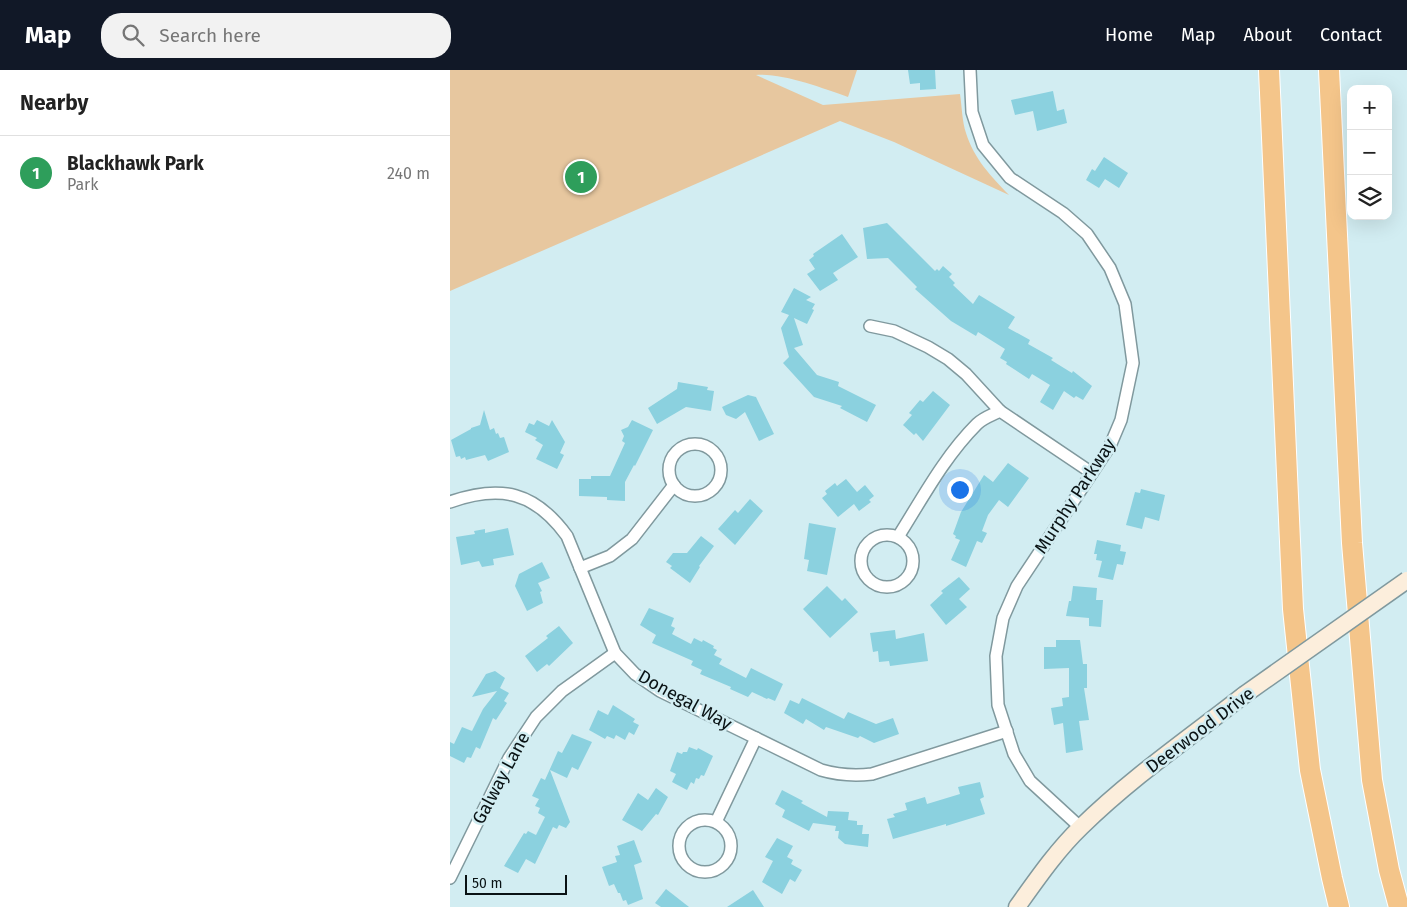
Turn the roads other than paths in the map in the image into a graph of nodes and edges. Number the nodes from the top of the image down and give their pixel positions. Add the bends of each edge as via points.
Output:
1 (970, 70) edge
2 (1269, 70) edge
3 (1329, 70) edge
4 (870, 326) dead end
5 (1000, 411) junction
6 (1092, 473) junction
7 (674, 485) junction
8 (450, 502) edge
9 (898, 537) junction
10 (580, 568) junction
11 (1407, 580) edge
12 (615, 652) junction
13 (1007, 731) junction
14 (756, 738) junction
15 (716, 822) junction
16 (1080, 827) junction
17 (450, 878) edge
18 (1018, 907) edge
19 (1339, 907) edge
20 (1399, 907) edge

1 - 6 street, Murphy Parkway via 972,112 983,145 1010,178 1063,213 1086,234 1110,268 1125,304 1132,364 1129,382 1121,420 1110,446
2 - 19 highway via 1293,609 1310,770
3 - 20 highway via 1352,543 1371,770
4 - 5 street via 894,331 948,359
5 - 6 street
5 - 9 street via 978,423 954,451
6 - 13 street, Murphy Parkway via 1017,586 1003,618 996,656 998,705
7 - 7 street via 669,470 681,448 697,444 712,450 717,456 720,479 710,492 687,495
7 - 10 street via 632,539 610,556
8 - 10 street, Donegal Way via 470,495 496,492 529,501 557,522 567,536
9 - 9 street via 883,536 869,543 865,549 862,564 874,583 890,587 905,580 910,573 913,556 910,548
10 - 12 street, Donegal Way
11 - 16 street, Deerwood Drive, bridge via 1244,695 1125,787
12 - 14 street, Donegal Way via 648,684
12 - 17 street, Galway Lane via 562,691 536,716 509,758
13 - 14 street, Donegal Way via 880,772 855,776 821,770
13 - 16 street, Murphy Parkway via 1014,754 1030,781
14 - 15 street
15 - 15 street via 693,823 682,834 680,856 690,868 705,873 713,871 720,868 729,855 727,832
16 - 18 street, Deerwood Drive via 1038,877

